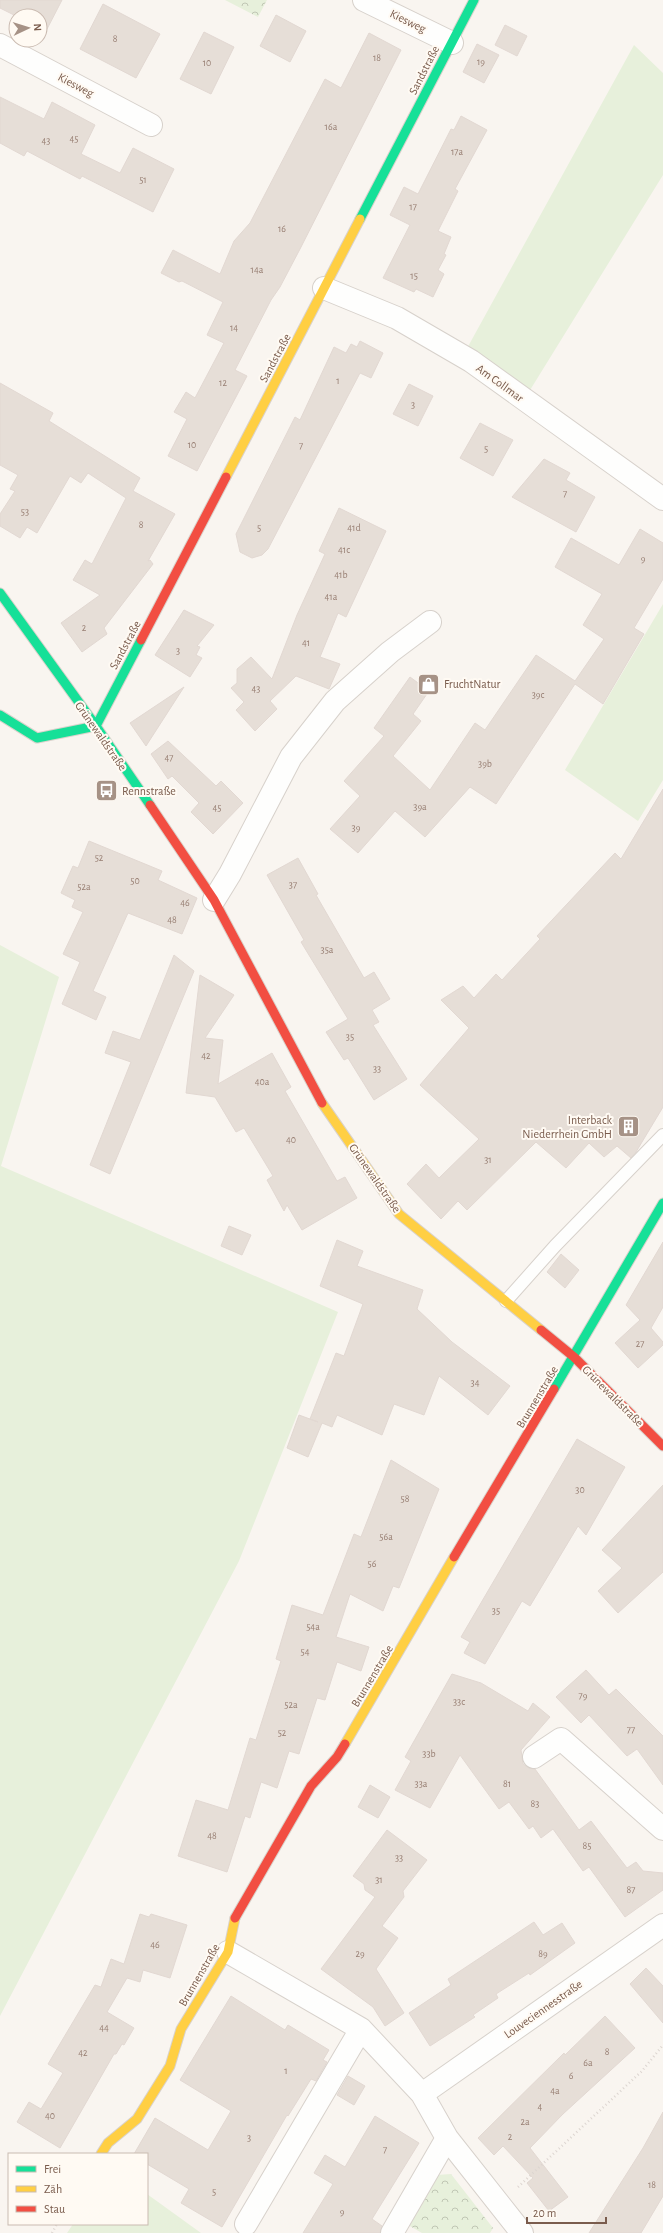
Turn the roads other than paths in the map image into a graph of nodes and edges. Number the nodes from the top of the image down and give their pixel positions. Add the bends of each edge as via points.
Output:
1 (364, 0) edge
2 (474, 0) edge
3 (452, 43) junction
4 (0, 45) edge
5 (151, 125) dead end
6 (324, 288) junction
7 (663, 499) edge
8 (0, 593) edge
9 (430, 622) dead end
10 (0, 715) edge
11 (96, 726) junction
12 (214, 900) junction
13 (663, 1135) edge
14 (663, 1203) edge
15 (506, 1301) junction
16 (574, 1357) junction
17 (663, 1446) edge
18 (534, 1757) dead end
19 (663, 1829) edge
20 (663, 1925) edge
21 (228, 1952) junction
22 (361, 2029) junction
23 (422, 2094) junction
24 (447, 2138) junction
25 (102, 2153) edge
26 (246, 2224) dead end
27 (392, 2233) edge
28 (522, 2233) edge

1 - 3 street, Kiesweg
2 - 3 street, Sandstraße
3 - 6 street, Sandstraße
4 - 5 street, Kiesweg
6 - 7 street, Am Collmar via 397,318 471,362
6 - 11 street, Sandstraße
8 - 11 street, Grünewaldstraße
9 - 12 street via 390,652 336,701 291,757
10 - 11 street via 37,738
11 - 12 street, Grünewaldstraße
12 - 15 street, Grünewaldstraße via 319,1098 399,1214
13 - 15 lane via 555,1246
14 - 16 street, Brunnenstraße
15 - 16 street, Grünewaldstraße
16 - 17 street, Grünewaldstraße
16 - 21 street, Brunnenstraße via 338,1757 311,1786 236,1915
18 - 19 street via 561,1739
20 - 23 street, Louveciennesstraße
21 - 22 street
21 - 25 street, Brunnenstraße via 181,2029 170,2066 138,2120 108,2144
22 - 23 street
22 - 26 street
23 - 24 street
24 - 27 street
24 - 28 street

